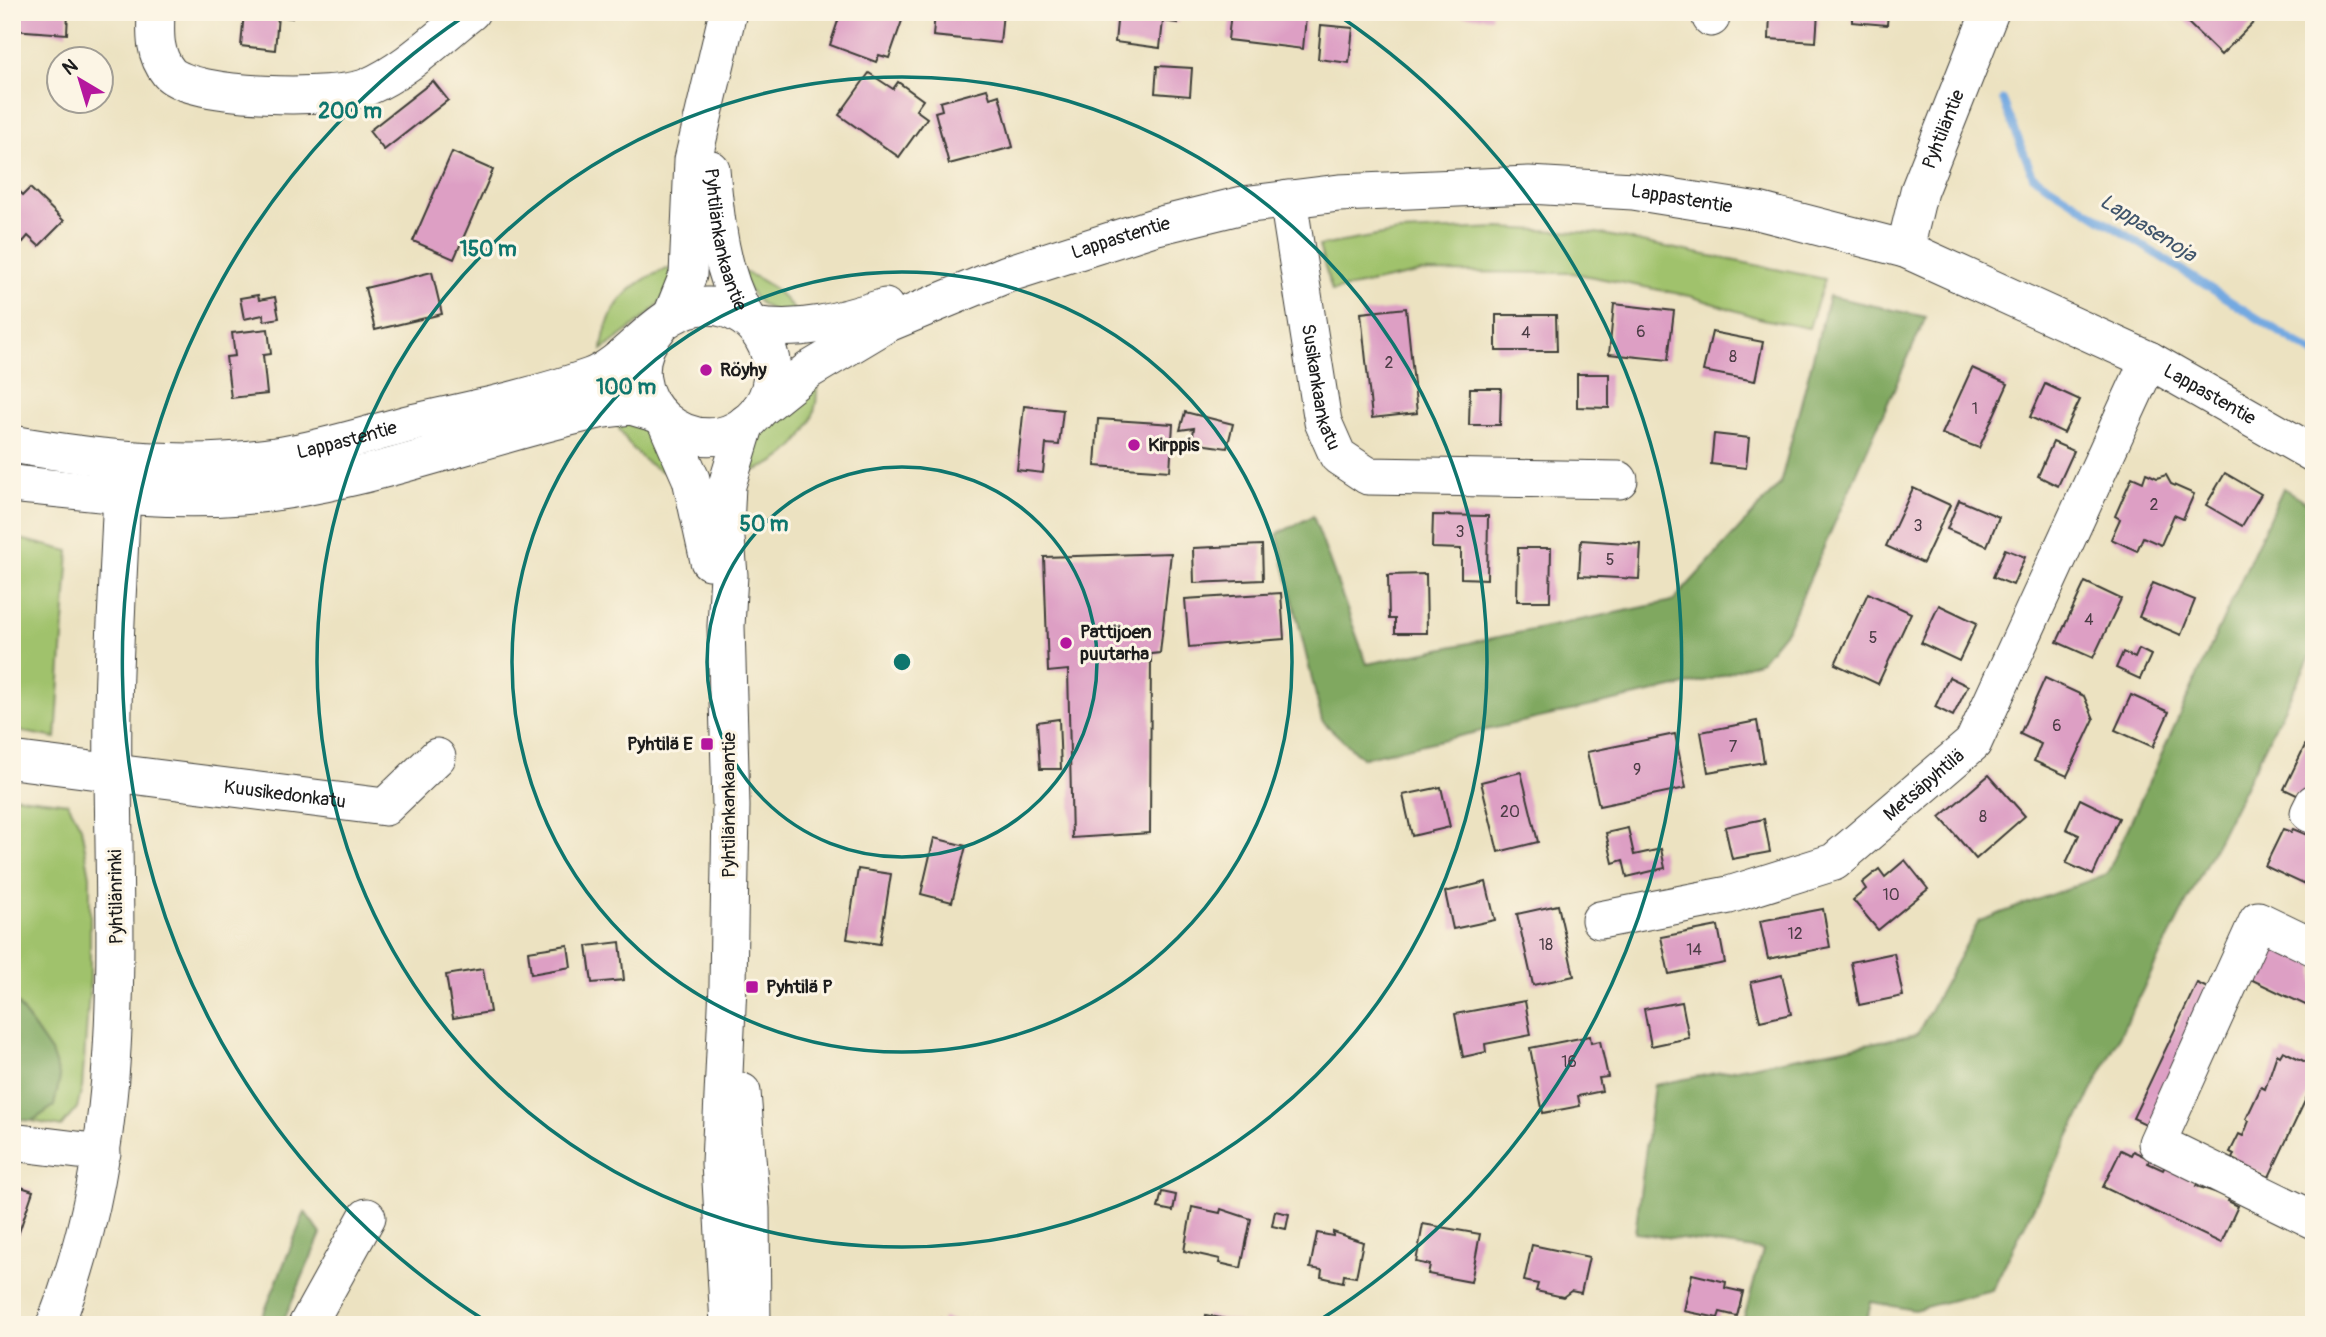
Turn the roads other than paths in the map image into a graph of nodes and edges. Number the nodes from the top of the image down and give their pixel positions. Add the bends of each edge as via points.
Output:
1 (156, 12) edge
2 (471, 12) edge
3 (1990, 12) edge
4 (726, 13) edge
5 (705, 116) junction
6 (1288, 199) junction
7 (1905, 249) junction
8 (1007, 274) junction
9 (666, 321) junction
10 (750, 321) junction
11 (2149, 360) junction
12 (753, 416) junction
13 (662, 418) junction
14 (12, 444) edge
15 (2314, 454) edge
16 (122, 479) junction
17 (1619, 480) dead end
18 (12, 484) edge
19 (726, 626) junction
20 (437, 757) dead end
21 (12, 760) edge
22 (113, 772) junction
23 (2314, 803) edge
24 (2314, 816) edge
25 (1600, 920) dead end
26 (2314, 947) edge
27 (728, 985) junction
28 (12, 1142) edge
29 (103, 1153) junction
30 (367, 1217) dead end
31 (2314, 1220) edge
32 (55, 1325) edge
33 (307, 1325) edge
34 (729, 1325) edge
35 (752, 1325) edge

1 - 2 street via 156,47 170,74 182,83 201,89 319,96 368,86
3 - 7 street, Pyhtiläntie via 1919,191
4 - 5 street, Pyhtilänkankaantie
5 - 9 street, Pyhtilänkankaantie via 693,160 688,275
5 - 10 street, Pyhtilänkankaantie via 719,248 732,292
6 - 7 street, Lappastentie via 1435,186 1633,191 1758,211
6 - 8 street, Lappastentie via 1157,226
6 - 17 street, Susikankaankatu via 1323,422 1338,456 1367,476
7 - 11 street, Lappastentie
8 - 10 street, Lappastentie via 826,324 776,328
8 - 12 street, Lappastentie via 848,344
9 - 10 street via 691,307 710,306 729,309
9 - 13 street via 645,349 641,375 645,392
9 - 16 street, Lappastentie via 594,375 285,455
10 - 12 street via 765,341 772,372 769,392
11 - 15 street, Lappastentie
11 - 25 street, Metsäpyhtilä via 1973,743 1834,862 1729,895
12 - 13 street via 727,433 706,436 684,432
12 - 19 street, Pyhtilänkankaantie via 726,496
13 - 16 street, Lappastentie via 631,406 604,409 320,483 256,494 172,499
13 - 19 street, Pyhtilänkankaantie via 691,479
14 - 16 street, Lappastentie
16 - 18 street, Lappastentie
16 - 22 street, Pyhtilänrinki
19 - 27 street, Pyhtilänkankaantie via 731,806
20 - 22 street, Kuusikedonkatu via 385,807
21 - 22 street
22 - 29 street, Pyhtilänrinki via 117,941
23 - 24 street via 2309,813
26 - 31 street via 2258,919 2157,1143
27 - 34 street, Pyhtilänkankaantie via 720,1163
27 - 35 street, Pyhtilänkankaantie via 751,1209
28 - 29 street
29 - 32 street, Pyhtilänrinki via 83,1244
30 - 33 street

